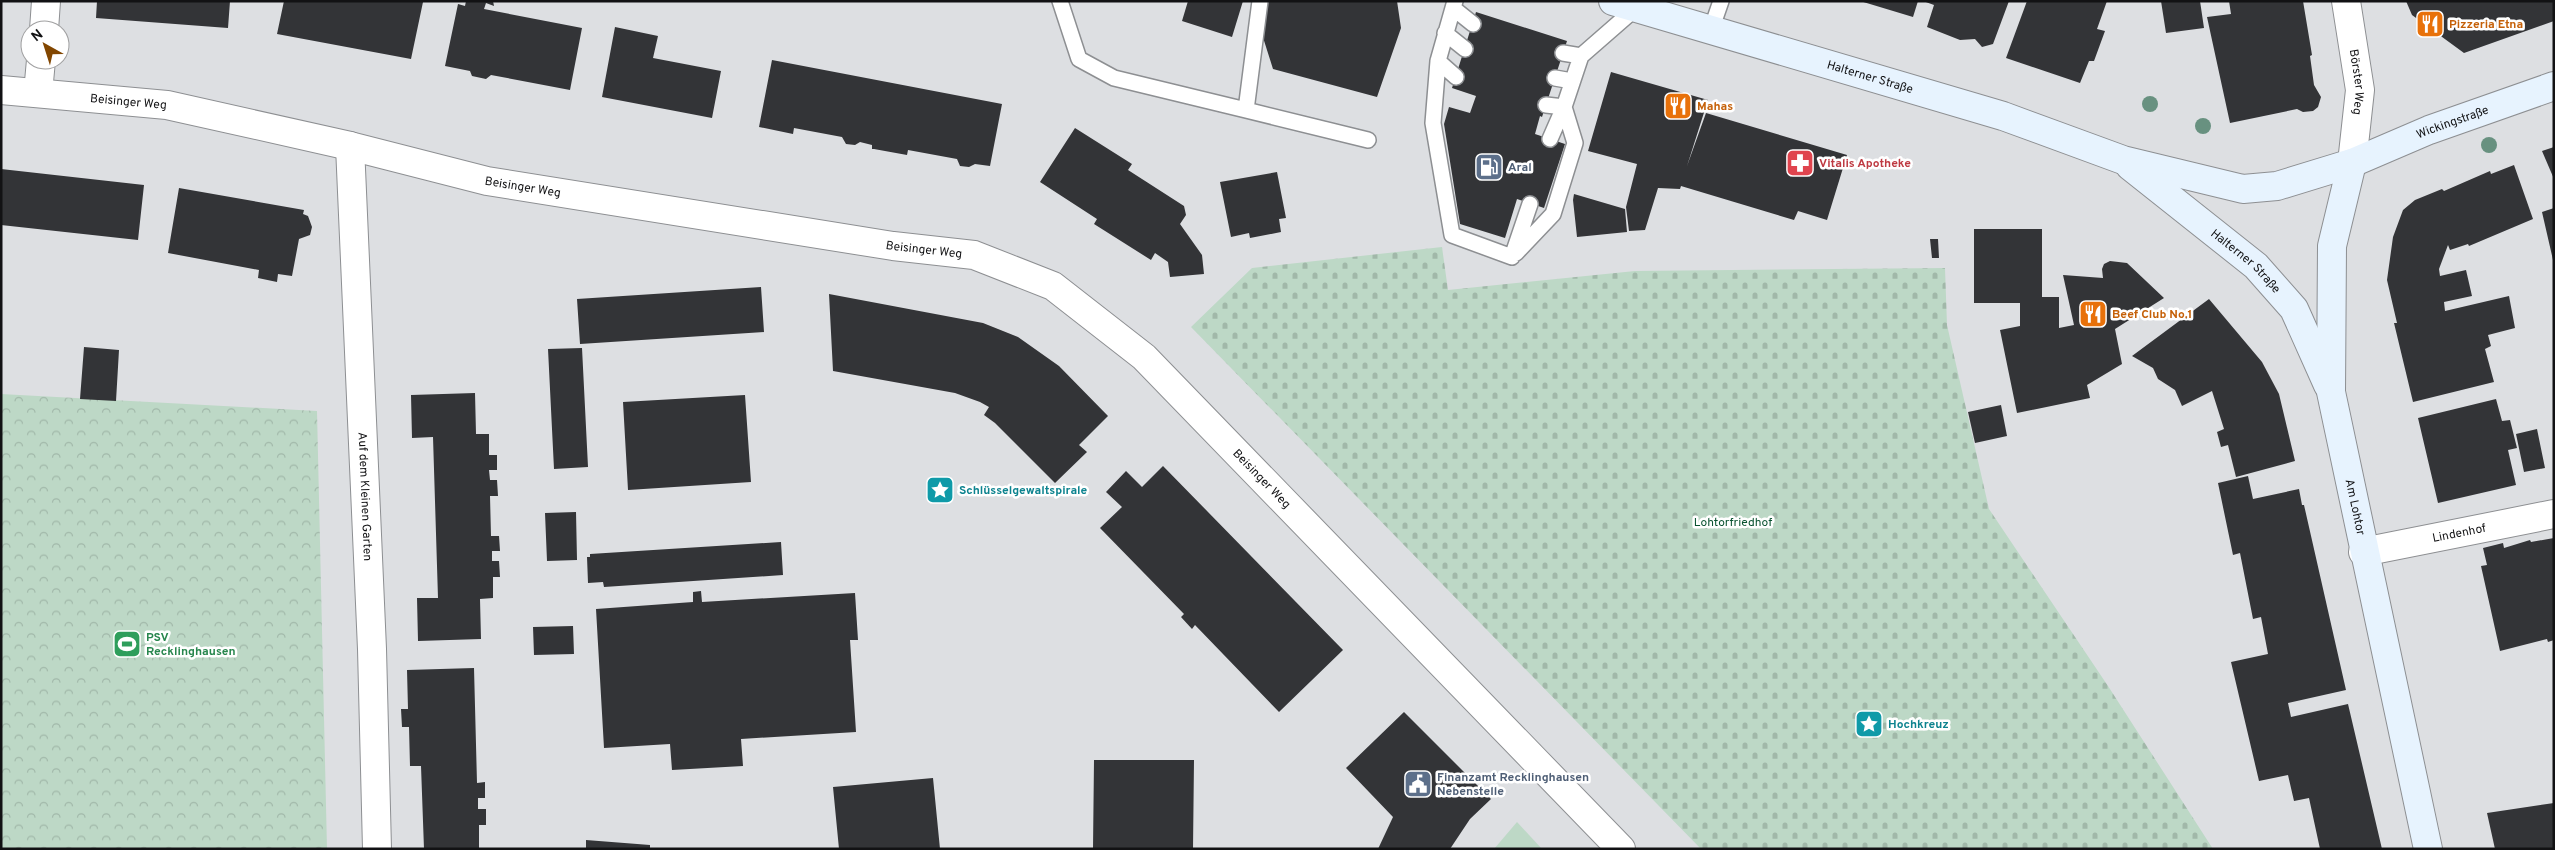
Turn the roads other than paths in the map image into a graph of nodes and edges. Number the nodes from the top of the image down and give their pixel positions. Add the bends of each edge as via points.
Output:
1 (46, 1) edge
2 (1060, 1) edge
3 (1260, 1) edge
4 (1721, 1) edge
5 (2346, 1) edge
6 (1454, 4) edge
7 (1624, 5) edge
8 (45, 20) edge
9 (1473, 24) dead end
10 (1711, 30) junction
11 (1445, 33) junction
12 (1465, 49) dead end
13 (1563, 53) dead end
14 (1581, 56) junction
15 (1438, 61) junction
16 (40, 70) edge
17 (1456, 77) dead end
18 (1555, 78) dead end
19 (1572, 81) junction
20 (2554, 86) edge
21 (1, 90) edge
22 (38, 92) junction
23 (1546, 105) dead end
24 (1564, 107) junction
25 (1246, 110) junction
26 (1550, 138) dead end
27 (1368, 140) dead end
28 (350, 146) junction
29 (2123, 160) junction
30 (2352, 163) junction
31 (1530, 204) dead end
32 (1512, 257) junction
33 (2331, 392) junction
34 (2554, 514) edge
35 (2363, 552) junction
36 (377, 849) edge
37 (1621, 849) edge
38 (2428, 849) edge

1 - 8 street
2 - 25 lane via 1079,59 1114,78
3 - 25 lane
4 - 10 lane
5 - 30 street, Börster Weg via 2360,90
6 - 9 lane
6 - 11 lane
7 - 10 main road, Halterner Straße
7 - 14 lane
10 - 29 main road, Halterner Straße via 2003,116
11 - 12 lane
11 - 15 lane
13 - 14 lane
14 - 19 lane
15 - 17 lane
15 - 32 lane via 1433,123 1452,235
16 - 22 street
18 - 19 lane
19 - 24 lane
20 - 30 main road, Wickingstraße via 2429,130
21 - 22 street, Beisinger Weg
22 - 28 street, Beisinger Weg via 167,105
23 - 24 lane
24 - 26 lane
24 - 32 lane via 1575,143 1553,214
25 - 27 lane
28 - 36 street, Auf dem Kleinen Garten via 372,648
28 - 37 street, Beisinger Weg via 486,181 893,246 974,255 1053,286 1144,357
29 - 30 main road, Halterner Straße via 2243,189 2277,186
29 - 33 main road, Halterner Straße via 2256,266 2294,309
30 - 33 main road, Am Lohtor via 2332,246
31 - 32 lane
33 - 35 main road, Am Lohtor
34 - 35 street, Lindenhof
35 - 38 main road, Am Lohtor

